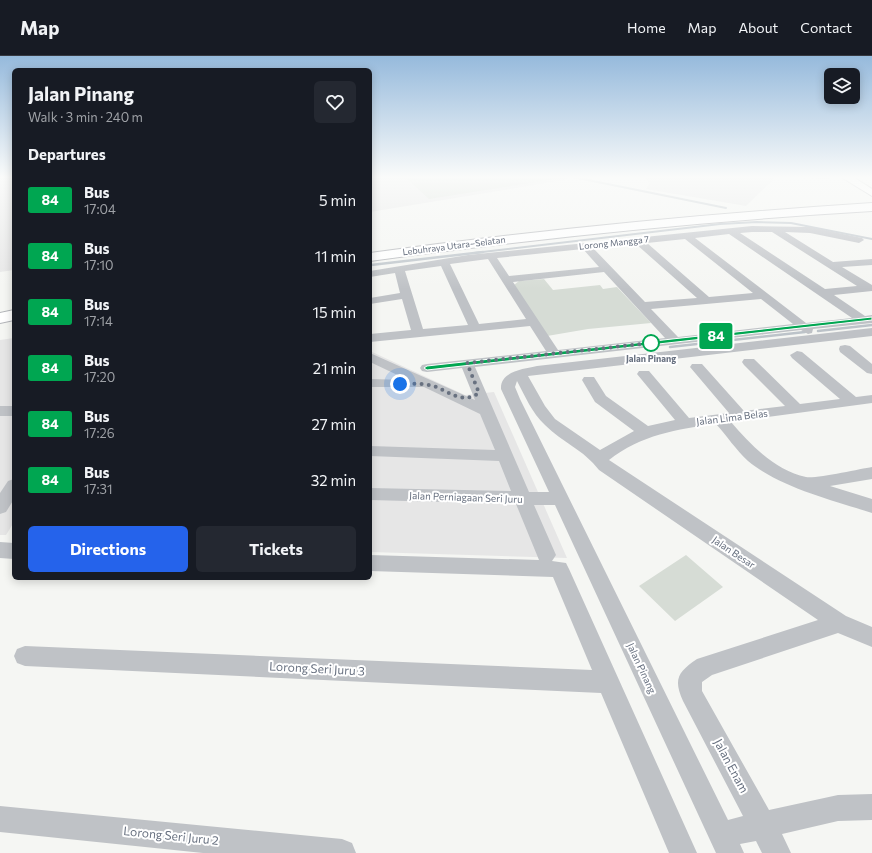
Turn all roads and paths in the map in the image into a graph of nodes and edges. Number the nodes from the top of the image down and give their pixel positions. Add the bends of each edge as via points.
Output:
1 (723, 214) edge
2 (776, 214) edge
3 (773, 229) junction
4 (731, 231) junction
5 (687, 236) junction
6 (639, 241) junction
7 (799, 245) junction
8 (585, 246) junction
9 (372, 252) edge
10 (491, 256) junction
11 (372, 257) edge
12 (444, 262) junction
13 (872, 262) edge
14 (832, 266) junction
15 (399, 269) junction
16 (606, 269) junction
17 (372, 274) edge
18 (506, 279) junction
19 (870, 288) edge
20 (822, 293) junction
21 (407, 295) junction
22 (763, 295) junction
23 (706, 300) junction
24 (372, 301) edge
25 (642, 306) junction
26 (12, 309) edge
27 (0, 312) edge
28 (12, 315) edge
29 (0, 318) edge
30 (867, 320) edge
31 (533, 322) junction
32 (475, 327) junction
33 (804, 327) junction
34 (872, 332) edge
35 (418, 333) junction
36 (372, 338) edge
37 (819, 338) junction
38 (675, 341) junction
39 (845, 349) dead end
40 (554, 354) junction
41 (797, 355) dead end
42 (372, 358) edge
43 (749, 362) dead end
44 (467, 363) junction
45 (372, 364) edge
46 (387, 365) junction
47 (697, 367) dead end
48 (427, 368) dead end
49 (872, 370) edge
50 (520, 374) junction
51 (644, 374) dead end
52 (589, 380) dead end
53 (372, 383) edge
54 (429, 385) junction
55 (479, 393) junction
56 (457, 398) junction
57 (872, 399) edge
58 (852, 402) junction
59 (797, 409) junction
60 (0, 411) edge
61 (12, 411) edge
62 (487, 411) junction
63 (740, 416) junction
64 (720, 418) junction
65 (684, 423) junction
66 (645, 432) junction
67 (372, 451) edge
68 (505, 456) junction
69 (601, 459) junction
70 (872, 473) edge
71 (807, 483) junction
72 (12, 488) edge
73 (372, 494) edge
74 (523, 499) junction
75 (562, 499) junction
76 (872, 506) edge
77 (0, 507) edge
78 (0, 550) edge
79 (12, 551) edge
80 (552, 562) junction
81 (372, 563) edge
82 (839, 624) junction
83 (872, 637) edge
84 (25, 656) dead end
85 (608, 682) junction
86 (872, 807) edge
87 (0, 819) edge
88 (763, 826) junction
89 (726, 844) edge
90 (342, 853) edge
91 (683, 853) edge
92 (777, 853) edge

1 - 9 highway, Lebuhraya Utara–Selatan via 619,222
2 - 11 highway, Lebuhraya Utara–Selatan via 633,225
3 - 4 street, Lorong Mangga 7
3 - 7 street
3 - 7 street, Lorong Mangga 7 via 810,230 859,240
4 - 5 street, Lorong Mangga 7
4 - 20 street
5 - 6 street, Lorong Mangga 7
5 - 22 street
6 - 8 street, Lorong Mangga 7
6 - 23 street
7 - 14 street
8 - 10 street, Lorong Mangga 7
8 - 16 street
10 - 12 street, Lorong Mangga 7
10 - 18 street
12 - 15 street, Lorong Mangga 7
12 - 32 street
13 - 14 street
14 - 19 street
15 - 17 street, Lorong Mangga 7
15 - 21 street
16 - 18 street
16 - 25 street
18 - 31 street
19 - 20 street
20 - 30 street
21 - 24 street
21 - 35 street
22 - 23 street
22 - 33 street
23 - 25 street
25 - 38 street
26 - 27 highway
28 - 29 highway
30 - 33 street
31 - 32 street
31 - 40 street
32 - 35 street
33 - 37 street
33 - 38 street
34 - 37 street
35 - 36 street
37 - 50 street
38 - 40 street
39 - 49 street
40 - 44 street
41 - 58 street
42 - 46 street
43 - 59 street
44 - 48 street
44 - 55 street
45 - 46 street
46 - 54 street
47 - 63 street
50 - 69 street, Jalan Besar via 549,421
50 - 75 street, Jalan Pinang via 511,379 508,387
51 - 65 street
52 - 66 street via 600,399
53 - 54 street
54 - 56 street
55 - 56 street
55 - 62 street
56 - 62 street
57 - 58 street, Jalan Lima Belas
58 - 59 street, Jalan Lima Belas
59 - 63 street, Jalan Lima Belas
60 - 61 street
62 - 68 street
63 - 64 street, Jalan Lima Belas
64 - 65 street, Jalan Lima Belas
64 - 71 street via 754,457 769,468
65 - 66 street, Jalan Lima Belas
66 - 69 street, Jalan Lima Belas
67 - 68 street
68 - 74 street
69 - 82 street, Jalan Besar via 606,466
70 - 71 street
71 - 76 street
72 - 77 street
73 - 74 street, Jalan Perniagaan Seri Juru
74 - 75 street, Jalan Perniagaan Seri Juru
74 - 80 street
75 - 89 street, Jalan Pinang
78 - 79 street
80 - 81 street
80 - 85 street
82 - 83 street, Jalan Besar
82 - 88 street, Jalan Enam via 704,667 690,677 691,693
84 - 85 street, Lorong Seri Juru 3
85 - 91 street
86 - 88 street via 838,808
87 - 90 street, Lorong Seri Juru 2
88 - 89 street
88 - 92 street, Jalan Enam

